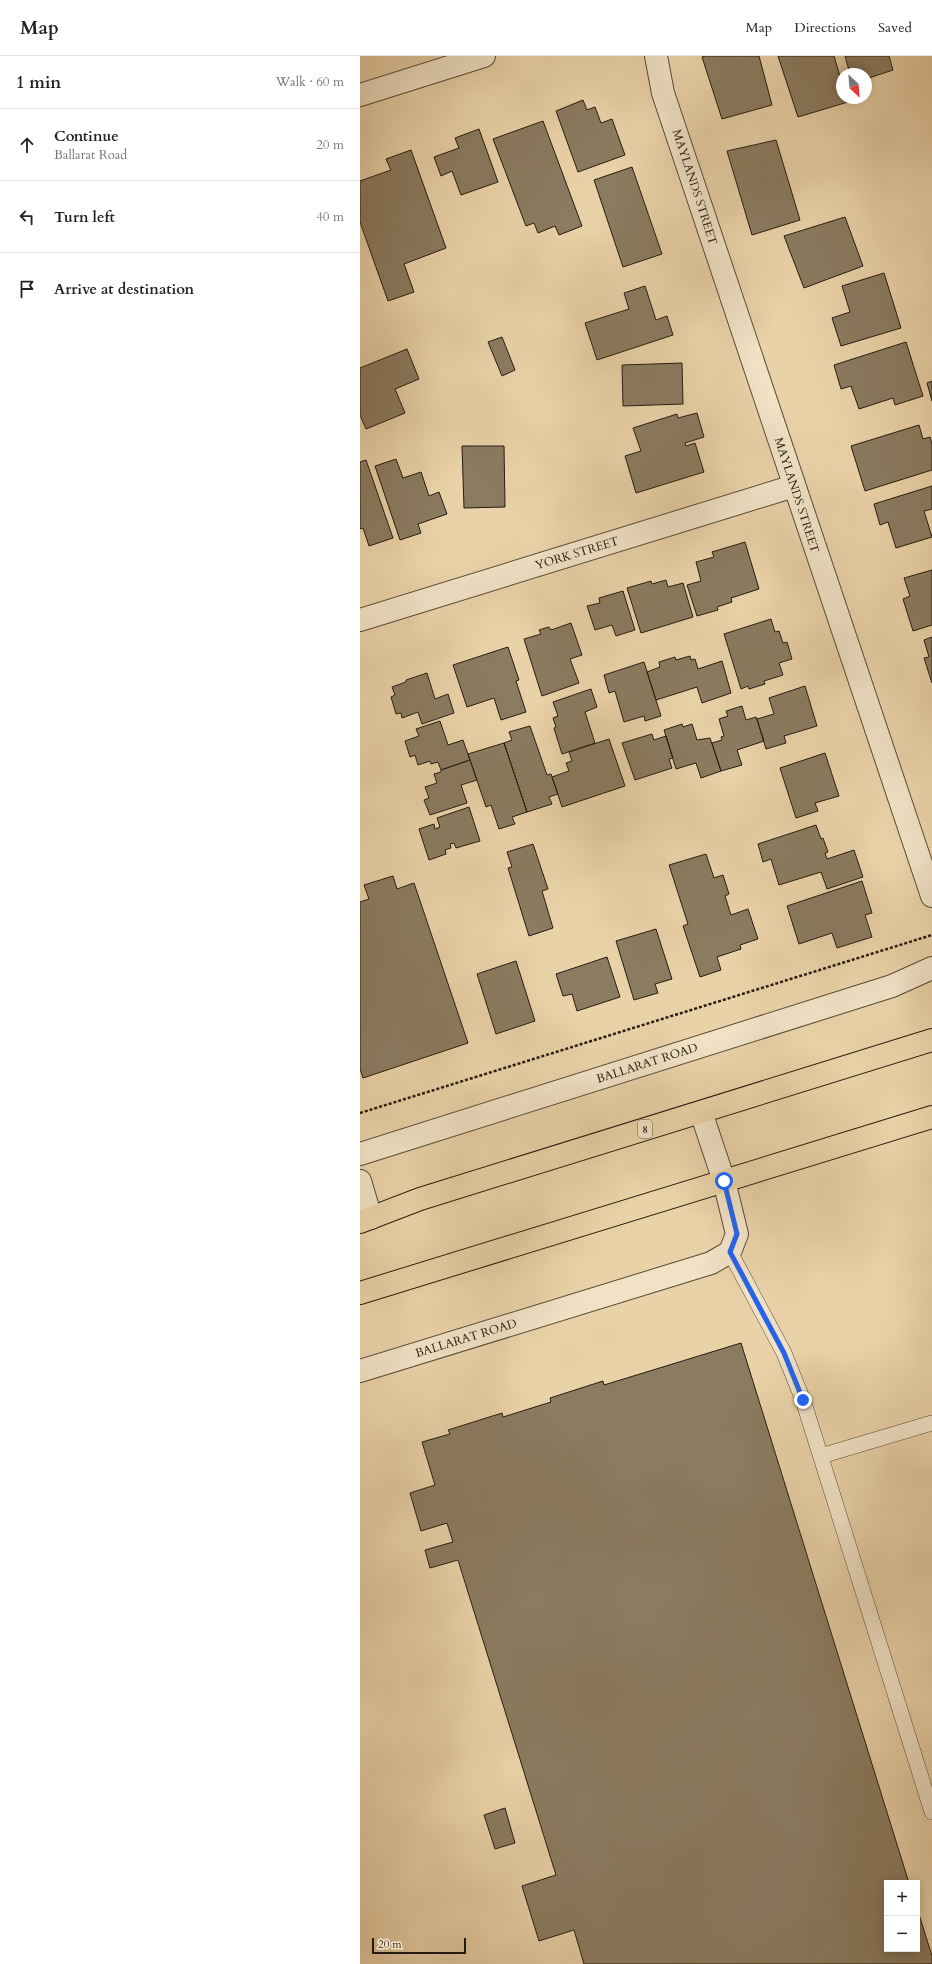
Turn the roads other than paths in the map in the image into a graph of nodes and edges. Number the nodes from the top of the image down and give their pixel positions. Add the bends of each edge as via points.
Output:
1 (484, 56) edge
2 (645, 56) edge
3 (656, 56) edge
4 (663, 93) junction
5 (360, 95) edge
6 (794, 486) junction
7 (360, 620) edge
8 (928, 871) edge
9 (932, 896) edge
10 (932, 968) edge
11 (931, 1038) edge
12 (701, 1112) junction
13 (932, 1117) edge
14 (360, 1154) edge
15 (360, 1181) edge
16 (724, 1181) junction
17 (366, 1220) edge
18 (730, 1252) junction
19 (360, 1294) edge
20 (360, 1371) edge
21 (932, 1423) edge
22 (821, 1456) junction
23 (932, 1812) edge

1 - 5 street
2 - 4 street, MAYLANDS STREET
3 - 4 street, MAYLANDS STREET
4 - 6 street, MAYLANDS STREET
6 - 7 street, YORK STREET
6 - 8 street, MAYLANDS STREET
8 - 9 street, MAYLANDS STREET
10 - 14 street, BALLARAT ROAD via 892,986
11 - 12 highway, 8
12 - 16 street
12 - 17 highway, 8 via 420,1199
13 - 16 highway
15 - 17 street
16 - 18 street via 737,1234
16 - 19 highway
18 - 20 street, BALLARAT ROAD via 711,1263
18 - 22 lane via 784,1353
21 - 22 lane
22 - 23 lane

